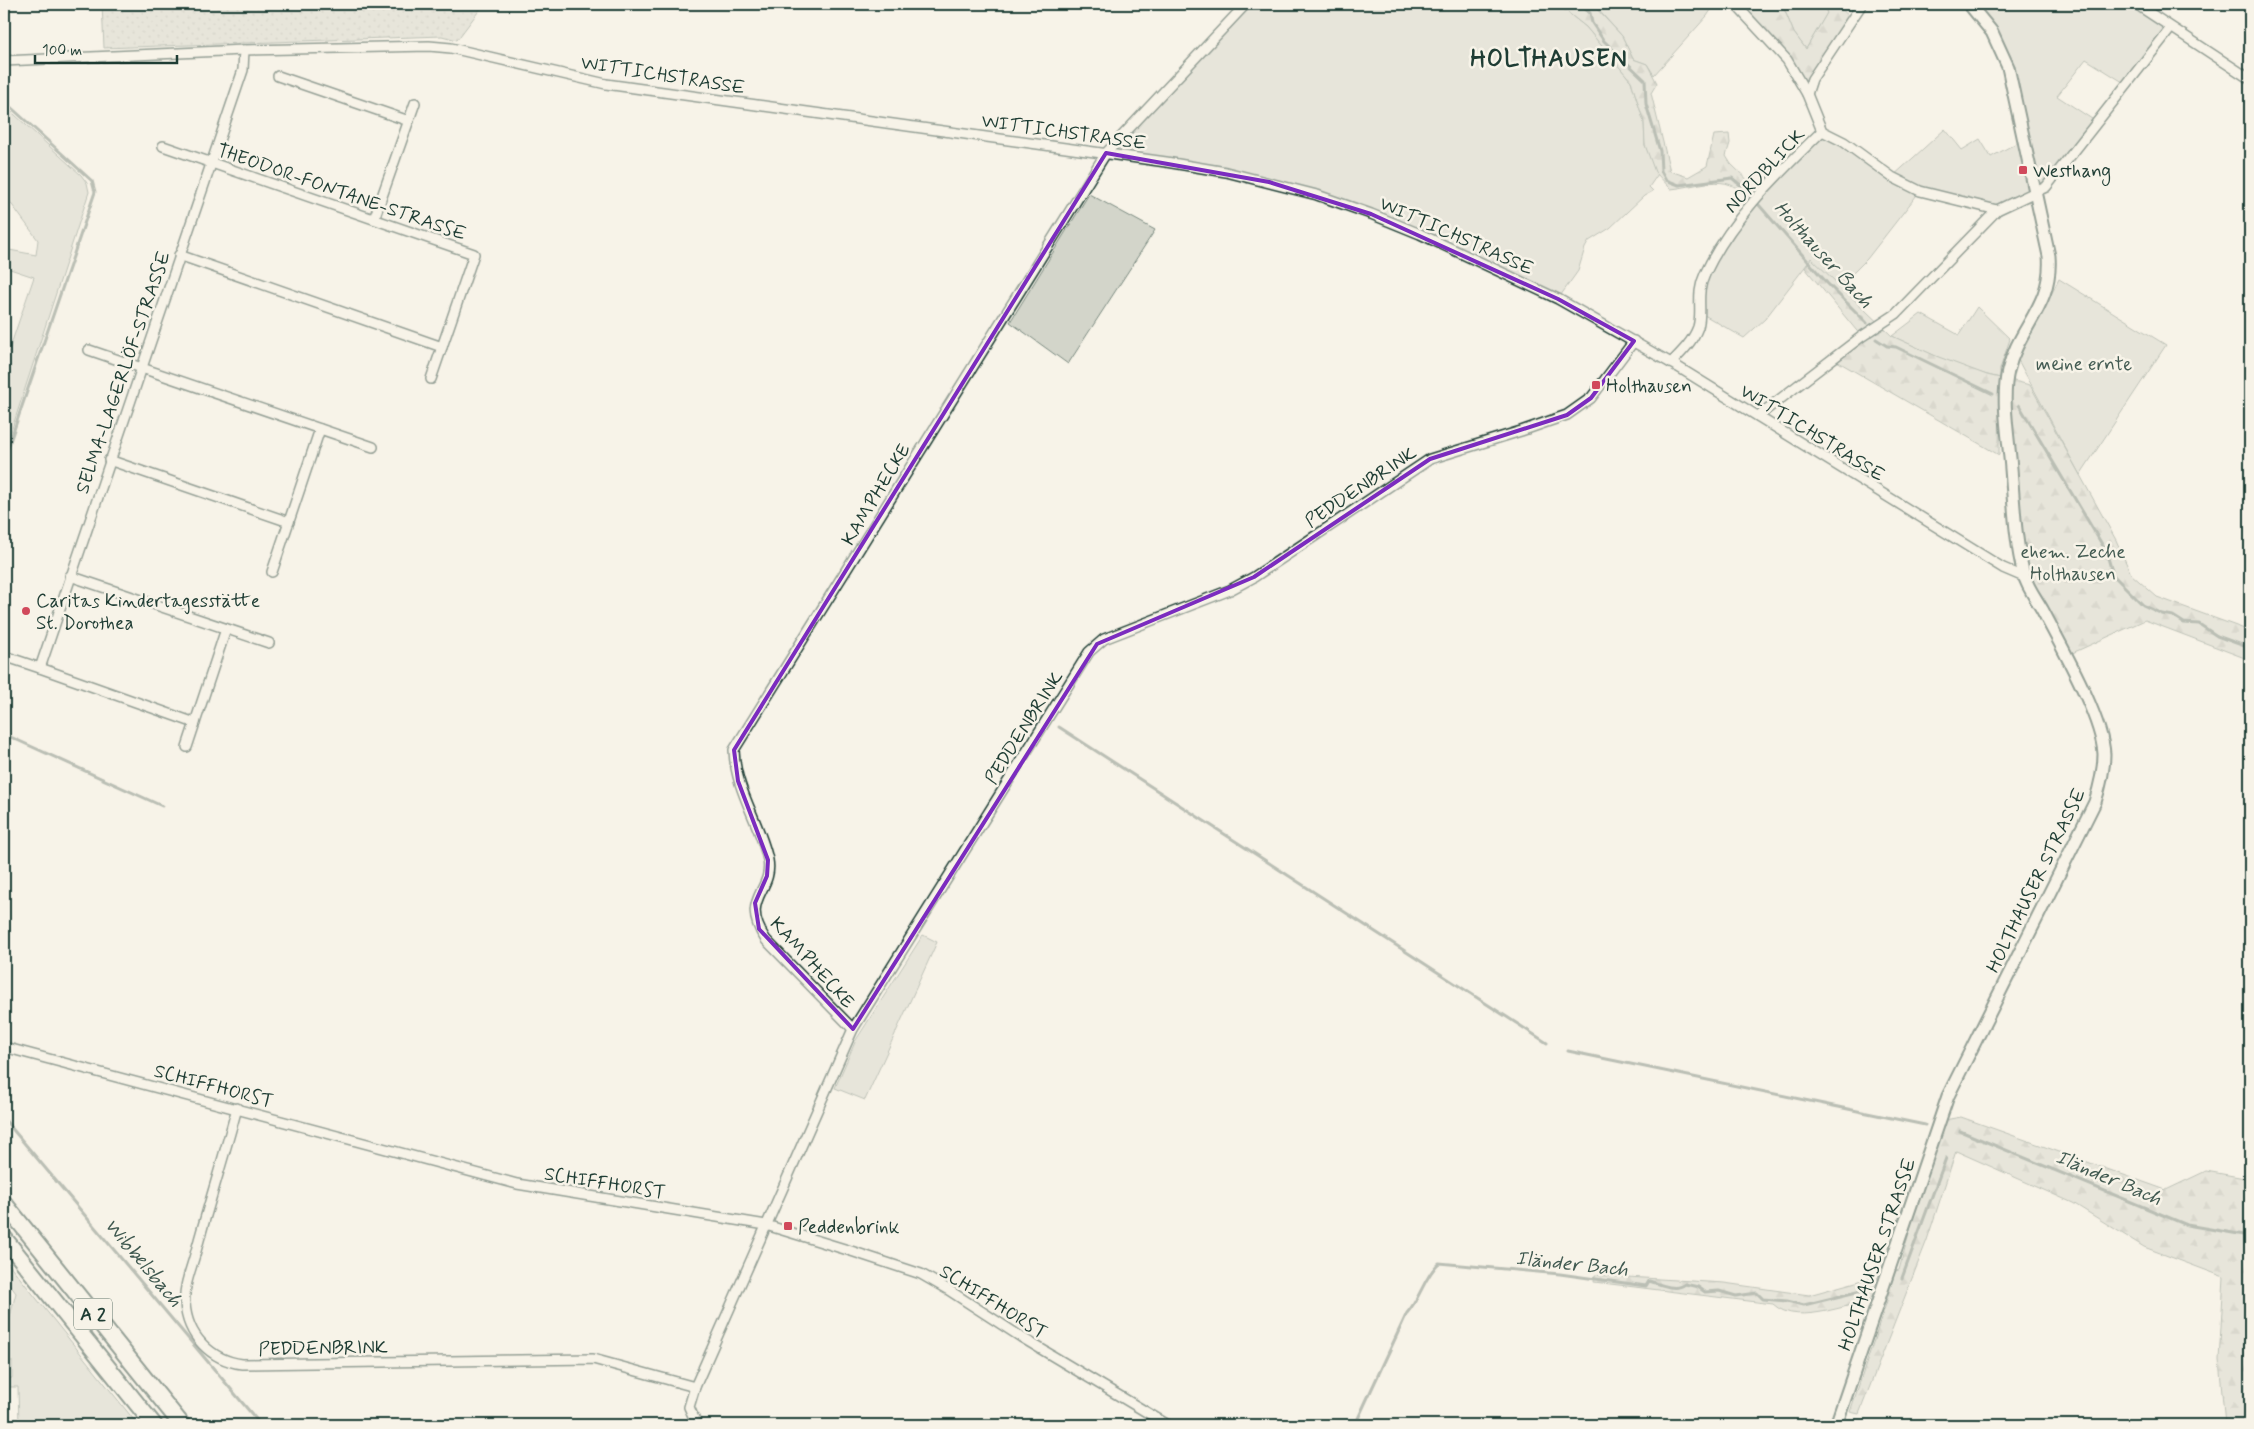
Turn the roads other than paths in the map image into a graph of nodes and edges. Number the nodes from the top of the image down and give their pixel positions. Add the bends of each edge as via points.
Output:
1 (1246, 4) edge
2 (1735, 4) edge
3 (1862, 4) edge
4 (1970, 4) edge
5 (2136, 4) edge
6 (2171, 28) junction
7 (244, 50) junction
8 (4, 61) edge
9 (278, 76) dead end
10 (2250, 79) edge
11 (1807, 94) junction
12 (415, 102) dead end
13 (409, 121) junction
14 (1822, 131) junction
15 (163, 146) dead end
16 (1106, 153) junction
17 (210, 163) junction
18 (2036, 194) junction
19 (1997, 210) junction
20 (374, 219) junction
21 (179, 254) junction
22 (1634, 341) junction
23 (442, 347) junction
24 (89, 350) dead end
25 (1671, 363) junction
26 (141, 368) junction
27 (431, 379) dead end
28 (1758, 416) junction
29 (320, 429) junction
30 (373, 447) dead end
31 (109, 460) junction
32 (289, 522) junction
33 (272, 572) dead end
34 (70, 576) junction
35 (2024, 577) junction
36 (226, 629) junction
37 (269, 643) dead end
38 (4, 656) edge
39 (40, 668) junction
40 (195, 723) junction
41 (187, 747) dead end
42 (853, 1029) junction
43 (4, 1046) edge
44 (238, 1108) junction
45 (4, 1203) edge
46 (766, 1225) junction
47 (4, 1238) edge
48 (694, 1387) junction
49 (154, 1425) edge
50 (182, 1425) edge
51 (697, 1425) edge
52 (1168, 1425) edge
53 (1836, 1425) edge

1 - 16 street, KAMPHECKE
2 - 11 street via 1787,60
3 - 11 street via 1812,79
4 - 18 street, HOLTHAUSER STRASSE via 1992,32 2005,57
5 - 6 street
6 - 10 street
6 - 18 street via 2046,187
7 - 8 street, WITTICHSTRASSE
7 - 16 street, WITTICHSTRASSE via 451,48 606,84
7 - 17 street, SELMA-LAGERLÖF-STRASSE via 242,70
9 - 13 street
11 - 14 street
12 - 13 street
13 - 20 street
14 - 19 street via 1844,142 1892,177 1920,191
14 - 25 street, NORDBLICK via 1758,195 1734,227 1701,283 1698,326 1694,336
15 - 17 street, THEODOR-FONTANE-STRASSE
16 - 22 street, WITTICHSTRASSE via 1252,178 1317,195 1371,214 1558,299
16 - 42 street, KAMPHECKE via 734,750 738,781 768,860 767,876 755,903 758,929
17 - 20 street, THEODOR-FONTANE-STRASSE
17 - 21 street, SELMA-LAGERLÖF-STRASSE
18 - 19 street
18 - 35 street, HOLTHAUSER STRASSE via 2049,256 2049,280 2012,356 2006,397 2014,503
19 - 28 street via 1896,314 1861,336
20 - 23 street, THEODOR-FONTANE-STRASSE via 474,254
21 - 23 street
21 - 26 street, SELMA-LAGERLÖF-STRASSE
22 - 25 street, WITTICHSTRASSE
22 - 42 street, PEDDENBRINK via 1591,398 1567,414 1430,459 1254,577 1230,590 1097,644 1083,661
23 - 27 street, THEODOR-FONTANE-STRASSE
24 - 26 street
25 - 28 street, WITTICHSTRASSE
26 - 29 street
26 - 31 street, SELMA-LAGERLÖF-STRASSE
28 - 35 street, WITTICHSTRASSE via 2003,568
29 - 30 street
29 - 32 street
31 - 32 street
31 - 34 street, SELMA-LAGERLÖF-STRASSE
32 - 33 street
34 - 36 street
34 - 39 street, SELMA-LAGERLÖF-STRASSE
35 - 53 street, HOLTHAUSER STRASSE via 2036,596 2100,734 2104,753 2100,784 2091,810 1948,1096
36 - 37 street
36 - 40 street
38 - 39 street
39 - 40 street
40 - 41 street
42 - 46 street, PEDDENBRINK
43 - 44 street, SCHIFFHORST
44 - 46 street, SCHIFFHORST via 517,1184
44 - 48 street, PEDDENBRINK via 184,1301 194,1334 215,1355 230,1363 242,1364 593,1359
45 - 50 highway, A 2
46 - 48 street, PEDDENBRINK
46 - 52 street, SCHIFFHORST via 920,1274
47 - 49 highway, A 2
48 - 51 street, PEDDENBRINK via 689,1408

